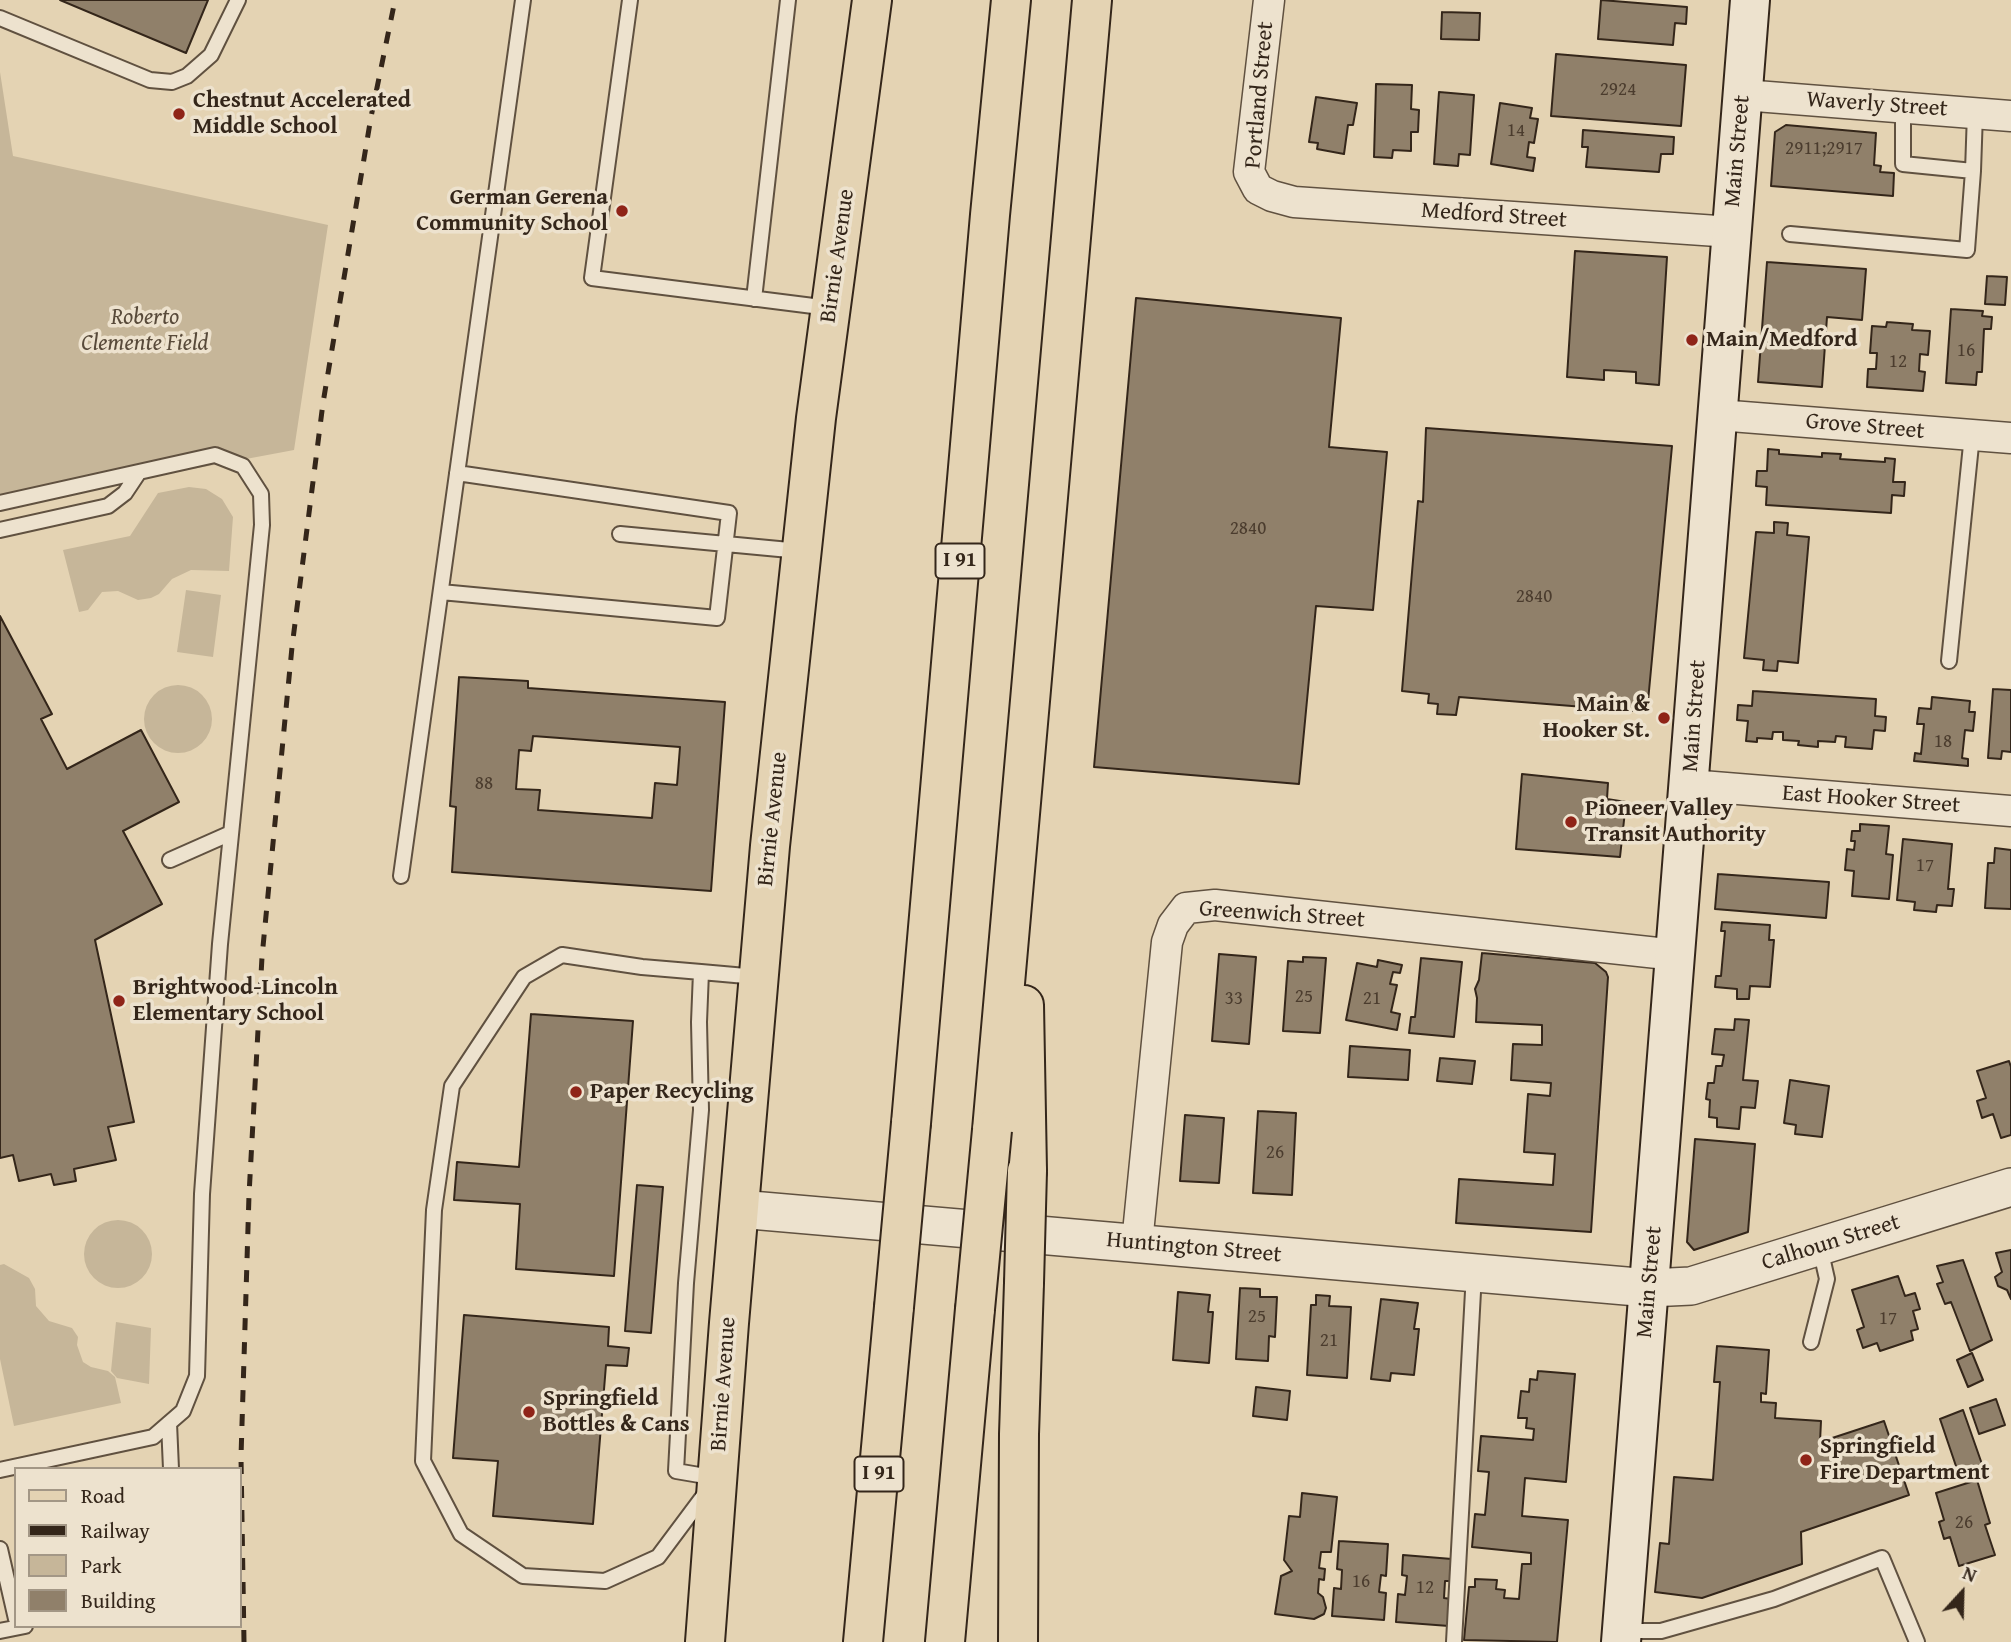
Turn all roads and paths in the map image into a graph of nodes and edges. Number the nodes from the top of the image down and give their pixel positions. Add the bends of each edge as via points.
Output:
1 (238, 0) edge
2 (523, 0) edge
3 (630, 0) edge
4 (788, 0) edge
5 (872, 0) edge
6 (1011, 0) edge
7 (1092, 0) edge
8 (1269, 0) edge
9 (1750, 0) edge
10 (0, 18) edge
11 (1743, 95) junction
12 (1903, 107) junction
13 (1975, 113) junction
14 (2011, 116) edge
15 (1973, 171) junction
16 (1258, 189) joint
17 (1732, 232) junction
18 (1790, 234) dead end
19 (754, 299) junction
20 (831, 309) junction
21 (1718, 415) junction
22 (1972, 435) junction
23 (2011, 439) edge
24 (139, 472) junction
25 (457, 473) junction
26 (0, 503) edge
27 (0, 530) edge
28 (621, 534) dead end
29 (724, 543) junction
30 (801, 551) junction
31 (441, 592) junction
32 (1949, 661) dead end
33 (1689, 785) junction
34 (1022, 790) junction
35 (2011, 811) edge
36 (231, 834) junction
37 (170, 860) dead end
38 (401, 876) dead end
39 (1676, 955) junction
40 (701, 972) junction
41 (759, 977) junction
42 (2011, 1187) edge
43 (739, 1209) junction
44 (1137, 1243) junction
45 (1820, 1246) junction
46 (1474, 1272) junction
47 (1650, 1288) junction
48 (1811, 1342) dead end
49 (169, 1423) junction
50 (171, 1467) edge
51 (0, 1470) edge
52 (717, 1478) junction
53 (0, 1549) edge
54 (14, 1605) edge
55 (1622, 1636) edge
56 (705, 1642) edge
57 (863, 1642) edge
58 (945, 1642) edge
59 (1018, 1642) edge
60 (1454, 1642) edge
61 (1916, 1642) edge

1 - 10 lane via 211,55 187,76 172,82 150,80
2 - 25 lane
3 - 19 lane via 592,278
4 - 19 lane
5 - 20 main road, Birnie Avenue
6 - 57 main road, I 91, bridge
7 - 34 main road
8 - 16 street, Portland Street via 1249,172
9 - 11 main road, Main Street
11 - 12 street, Waverly Street
11 - 17 main road, Main Street
12 - 13 street, Waverly Street
12 - 15 lane via 1903,164
13 - 14 street, Waverly Street
13 - 15 lane
15 - 18 lane via 1967,250
16 - 17 street, Medford Street via 1294,202
17 - 21 main road, Main Street
19 - 20 lane
20 - 30 main road, Birnie Avenue
21 - 22 street, Grove Street
21 - 33 main road, Main Street
22 - 23 street, Grove Street
22 - 32 lane
24 - 26 lane
24 - 27 lane via 125,493 108,506
24 - 36 lane via 215,455 243,466 261,494 262,525
25 - 29 lane via 729,513
25 - 31 lane
28 - 29 lane
29 - 30 lane
29 - 31 lane via 717,618
30 - 41 main road, Birnie Avenue
31 - 38 lane
33 - 35 street, East Hooker Street
33 - 39 main road, Main Street
34 - 58 main road, bridge
34 - 59 main road, bridge via 1027,1171
36 - 37 lane
36 - 49 lane via 202,1194 197,1376 183,1411
39 - 44 street, Greenwich Street via 1214,905 1186,908 1172,925 1167,942
39 - 47 main road, Main Street
40 - 41 lane
40 - 52 lane via 701,1110 676,1471
40 - 52 lane via 562,955 524,977 452,1086 434,1210 423,1461 461,1534 523,1576 605,1581 658,1557
41 - 43 main road, Birnie Avenue
42 - 45 street, Calhoun Street
43 - 44 street, Huntington Street
43 - 52 main road, Birnie Avenue
44 - 46 street, Huntington Street
45 - 47 street, Calhoun Street via 1691,1286
45 - 48 lane via 1826,1279
46 - 47 street, Huntington Street
46 - 60 lane
47 - 55 main road, Main Street
49 - 50 lane
49 - 51 lane via 153,1437
52 - 56 main road, Birnie Avenue
53 - 54 lane
55 - 61 lane via 1661,1631 1774,1599 1882,1558

